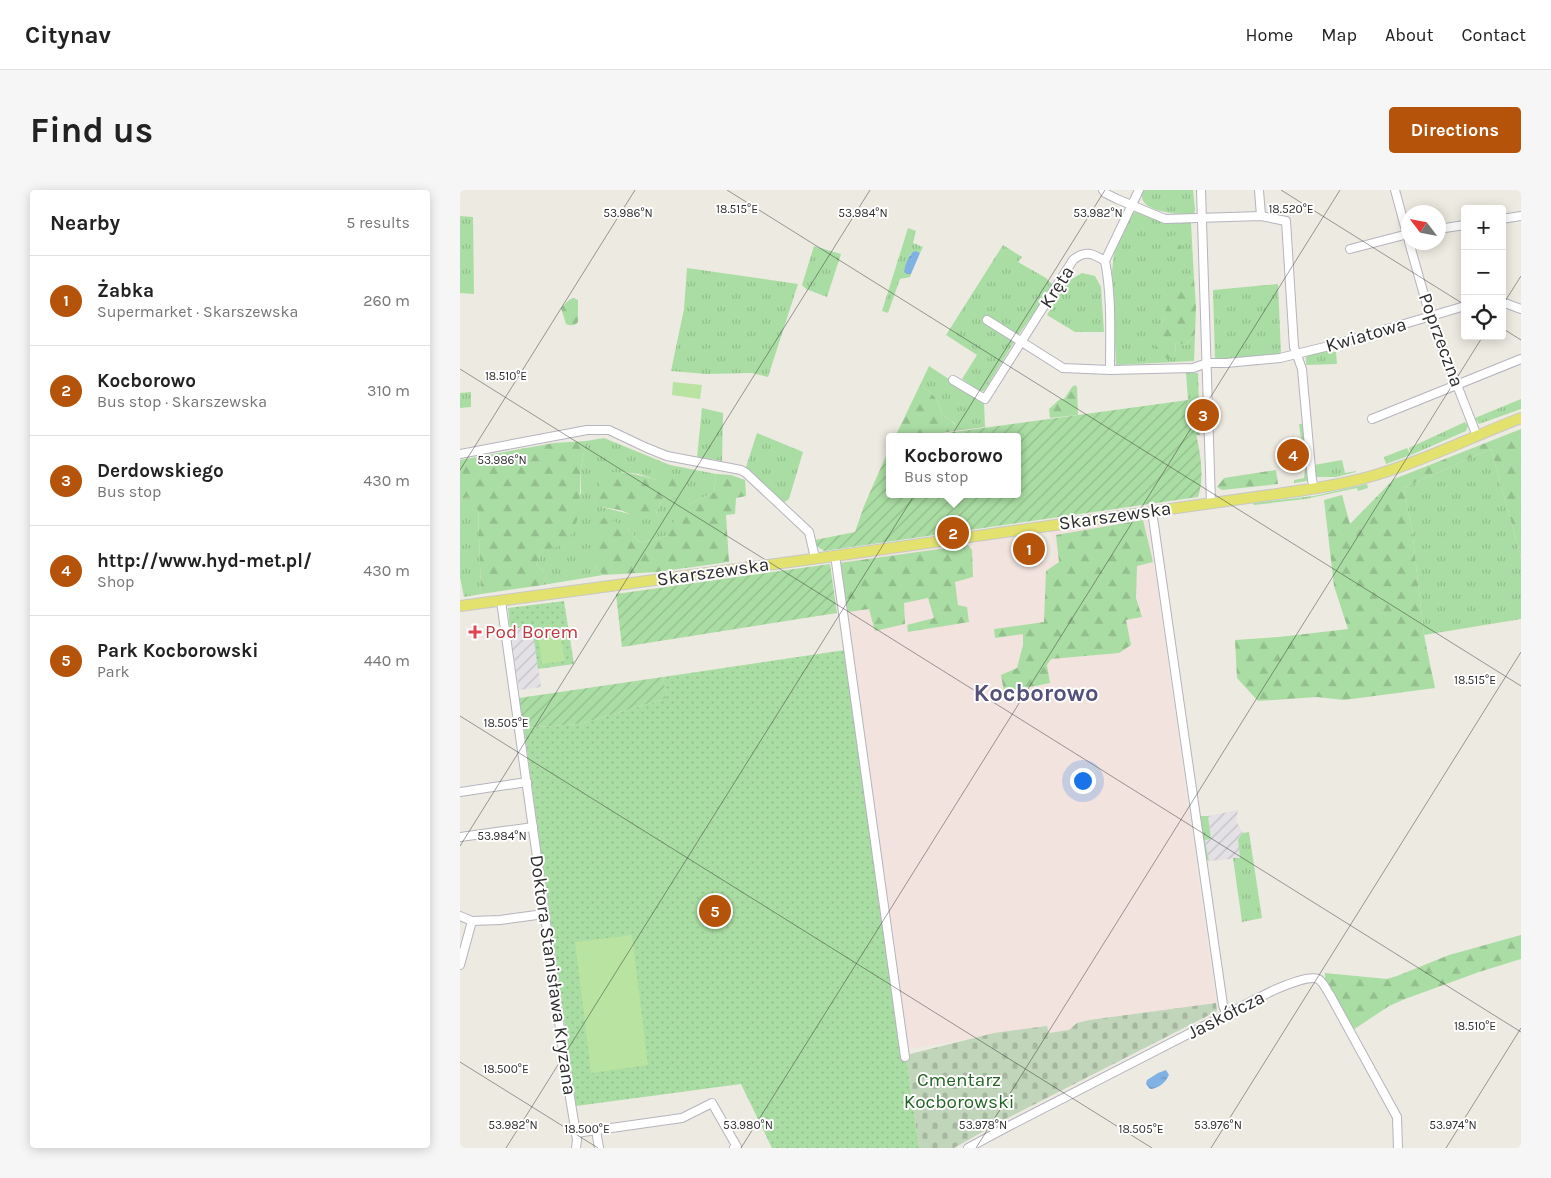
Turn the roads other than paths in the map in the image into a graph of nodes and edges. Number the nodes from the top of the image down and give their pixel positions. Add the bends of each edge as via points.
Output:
1 (1103, 190) edge
2 (1139, 190) edge
3 (1201, 190) edge
4 (1259, 190) edge
5 (1395, 190) edge
6 (1132, 205) junction
7 (1401, 212) edge
8 (1261, 216) junction
9 (1521, 216) edge
10 (1202, 218) junction
11 (1506, 218) edge
12 (1461, 226) edge
13 (1446, 228) edge
14 (1401, 239) edge
15 (1350, 249) dead end
16 (1411, 250) edge
17 (1105, 261) junction
18 (1506, 303) edge
19 (1461, 307) edge
20 (1521, 309) edge
21 (1430, 316) junction
22 (987, 320) dead end
23 (1021, 343) junction
24 (1296, 354) junction
25 (1521, 359) edge
26 (1207, 363) junction
27 (1110, 370) junction
28 (953, 380) dead end
29 (1457, 384) junction
30 (1521, 418) edge
31 (1372, 419) dead end
32 (1478, 436) junction
33 (460, 454) edge
34 (1314, 488) junction
35 (1211, 503) junction
36 (1152, 511) junction
37 (835, 555) junction
38 (815, 558) junction
39 (501, 601) junction
40 (460, 606) edge
41 (527, 782) junction
42 (460, 792) edge
43 (533, 827) junction
44 (460, 837) edge
45 (544, 914) junction
46 (460, 916) edge
47 (472, 921) junction
48 (460, 965) edge
49 (1226, 1014) junction
50 (905, 1057) dead end
51 (596, 1130) junction
52 (577, 1140) edge
53 (599, 1148) edge
54 (734, 1148) edge
55 (968, 1148) edge
56 (1398, 1148) edge

1 - 6 street
2 - 6 street
3 - 10 street
4 - 8 street
5 - 7 street, Poprzeczna
6 - 10 street via 1165,219
6 - 17 street
8 - 10 street
8 - 24 street via 1286,221
9 - 11 street
10 - 26 street
12 - 13 street
14 - 15 street
16 - 21 street, Poprzeczna
17 - 23 street, Kręta via 1096,255 1080,254
17 - 27 street, Kręta via 1110,310
18 - 20 street
19 - 21 street, Kwiatowa
21 - 24 street, Kwiatowa
21 - 29 street, Poprzeczna
22 - 23 street
23 - 27 street via 1063,368
23 - 28 street, Kręta via 984,399
24 - 26 street, Kwiatowa
24 - 34 street via 1302,369
25 - 29 street
26 - 27 street via 1193,368
26 - 35 street
29 - 31 street
29 - 32 street, Poprzeczna
30 - 32 main road, Skarszewska
32 - 34 main road, Skarszewska via 1386,472
33 - 38 street via 587,430 608,430 667,456 741,470 809,532
34 - 35 main road, Skarszewska
35 - 36 main road, Skarszewska
36 - 37 main road, Skarszewska
36 - 49 street
37 - 38 main road, Skarszewska
37 - 50 street
38 - 39 main road, Skarszewska
39 - 40 main road, Skarszewska
39 - 41 street, Doktora Stanisława Kryzana
41 - 42 street
41 - 43 street, Doktora Stanisława Kryzana
43 - 44 street
43 - 45 street, Doktora Stanisława Kryzana
45 - 47 street
45 - 52 street, Doktora Stanisława Kryzana
46 - 47 street
47 - 48 street
49 - 55 street, Jaskółcza
49 - 56 street, Jaskółcza via 1292,982 1317,979 1333,1001 1397,1117
51 - 52 street
51 - 53 street
51 - 54 street via 682,1118 712,1103 737,1147

